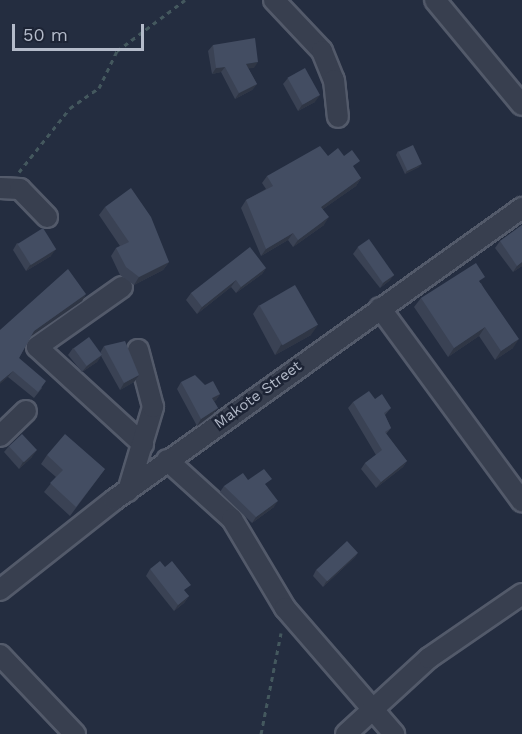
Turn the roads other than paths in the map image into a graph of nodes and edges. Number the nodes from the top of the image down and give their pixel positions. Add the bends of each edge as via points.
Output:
1 (274, 0) edge
2 (435, 0) edge
3 (522, 105) edge
4 (338, 117) dead end
5 (3, 187) edge
6 (522, 208) edge
7 (47, 217) dead end
8 (122, 287) dead end
9 (380, 308) junction
10 (138, 350) dead end
11 (26, 411) dead end
12 (0, 436) edge
13 (143, 444) junction
14 (167, 460) junction
15 (128, 491) junction
16 (522, 501) edge
17 (0, 590) edge
18 (522, 594) edge
19 (0, 655) edge
20 (370, 708) junction
21 (75, 734) edge
22 (346, 734) edge
23 (394, 734) edge

1 - 4 street via 322,51 334,80
2 - 3 street
5 - 7 street via 20,189
6 - 9 street, Makote Street
8 - 13 street via 50,333 37,347
9 - 14 street, Makote Street
9 - 16 street
10 - 13 street via 153,407
11 - 12 street
13 - 15 street
14 - 15 street, Makote Street
14 - 20 street via 232,519 285,608
15 - 17 street, Makote Street
18 - 20 street
19 - 21 street
20 - 22 street
20 - 23 street

